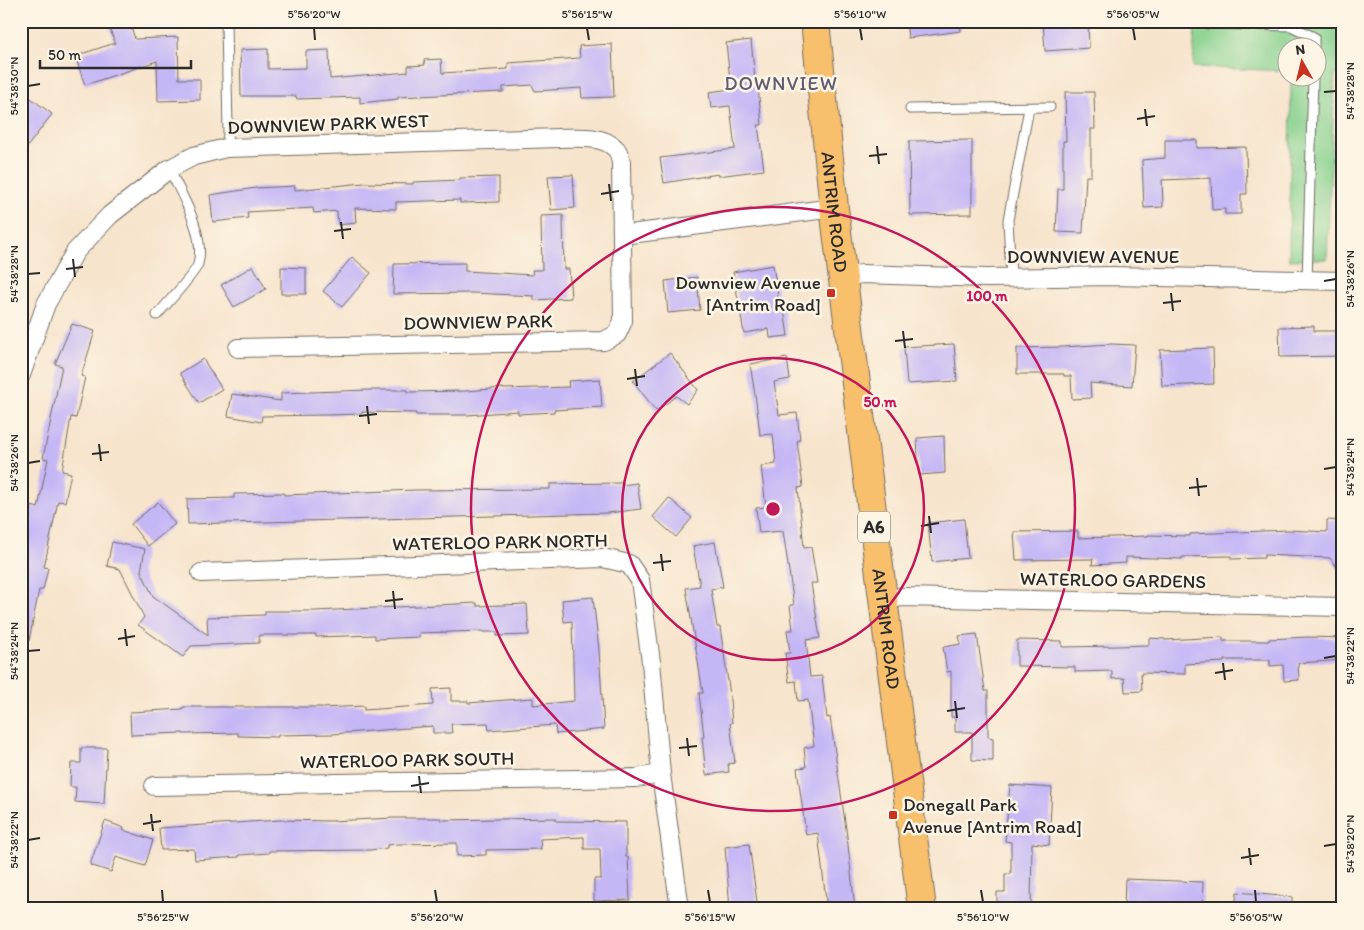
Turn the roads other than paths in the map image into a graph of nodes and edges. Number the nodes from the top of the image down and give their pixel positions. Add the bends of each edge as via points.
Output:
1 (226, 21) edge
2 (815, 21) edge
3 (1207, 24) dead end
4 (1314, 38) edge
5 (1313, 88) edge
6 (1029, 108) junction
7 (1050, 108) dead end
8 (910, 109) dead end
9 (226, 148) junction
10 (621, 162) joint
11 (169, 169) junction
12 (834, 208) junction
13 (622, 235) junction
14 (844, 277) junction
15 (1011, 277) junction
16 (1307, 281) junction
17 (1343, 281) edge
18 (157, 315) dead end
19 (238, 348) dead end
20 (21, 375) edge
21 (201, 573) dead end
22 (883, 600) junction
23 (1343, 607) edge
24 (661, 774) junction
25 (154, 786) dead end
26 (680, 909) edge
27 (922, 909) edge

1 - 9 lane
2 - 12 main road, ANTRIM ROAD / A6
3 - 4 lane via 1291,26
5 - 16 lane
6 - 7 lane
6 - 8 lane
6 - 15 lane via 1008,220
9 - 10 street, DOWNVIEW PARK WEST via 590,138 607,142 617,149
9 - 11 street, DOWNVIEW PARK WEST via 194,156
10 - 13 street, DOWNVIEW PARK
11 - 18 lane via 194,223 199,240 198,266
11 - 20 street, DOWNVIEW PARK WEST via 110,215 75,252 46,304
12 - 13 street
12 - 14 main road, ANTRIM ROAD / A6
13 - 19 street, DOWNVIEW PARK via 623,321 617,334 604,341
14 - 15 street, DOWNVIEW AVENUE via 862,274
14 - 22 main road, ANTRIM ROAD / A6
15 - 16 street, DOWNVIEW AVENUE
16 - 17 street, DOWNVIEW AVENUE
21 - 24 street, WATERLOO PARK NORTH via 603,558 629,564 640,580
22 - 23 street, WATERLOO GARDENS via 902,597
22 - 27 main road, ANTRIM ROAD / A6
24 - 25 street, WATERLOO PARK SOUTH via 636,778
24 - 26 street, WATERLOO PARK NORTH

